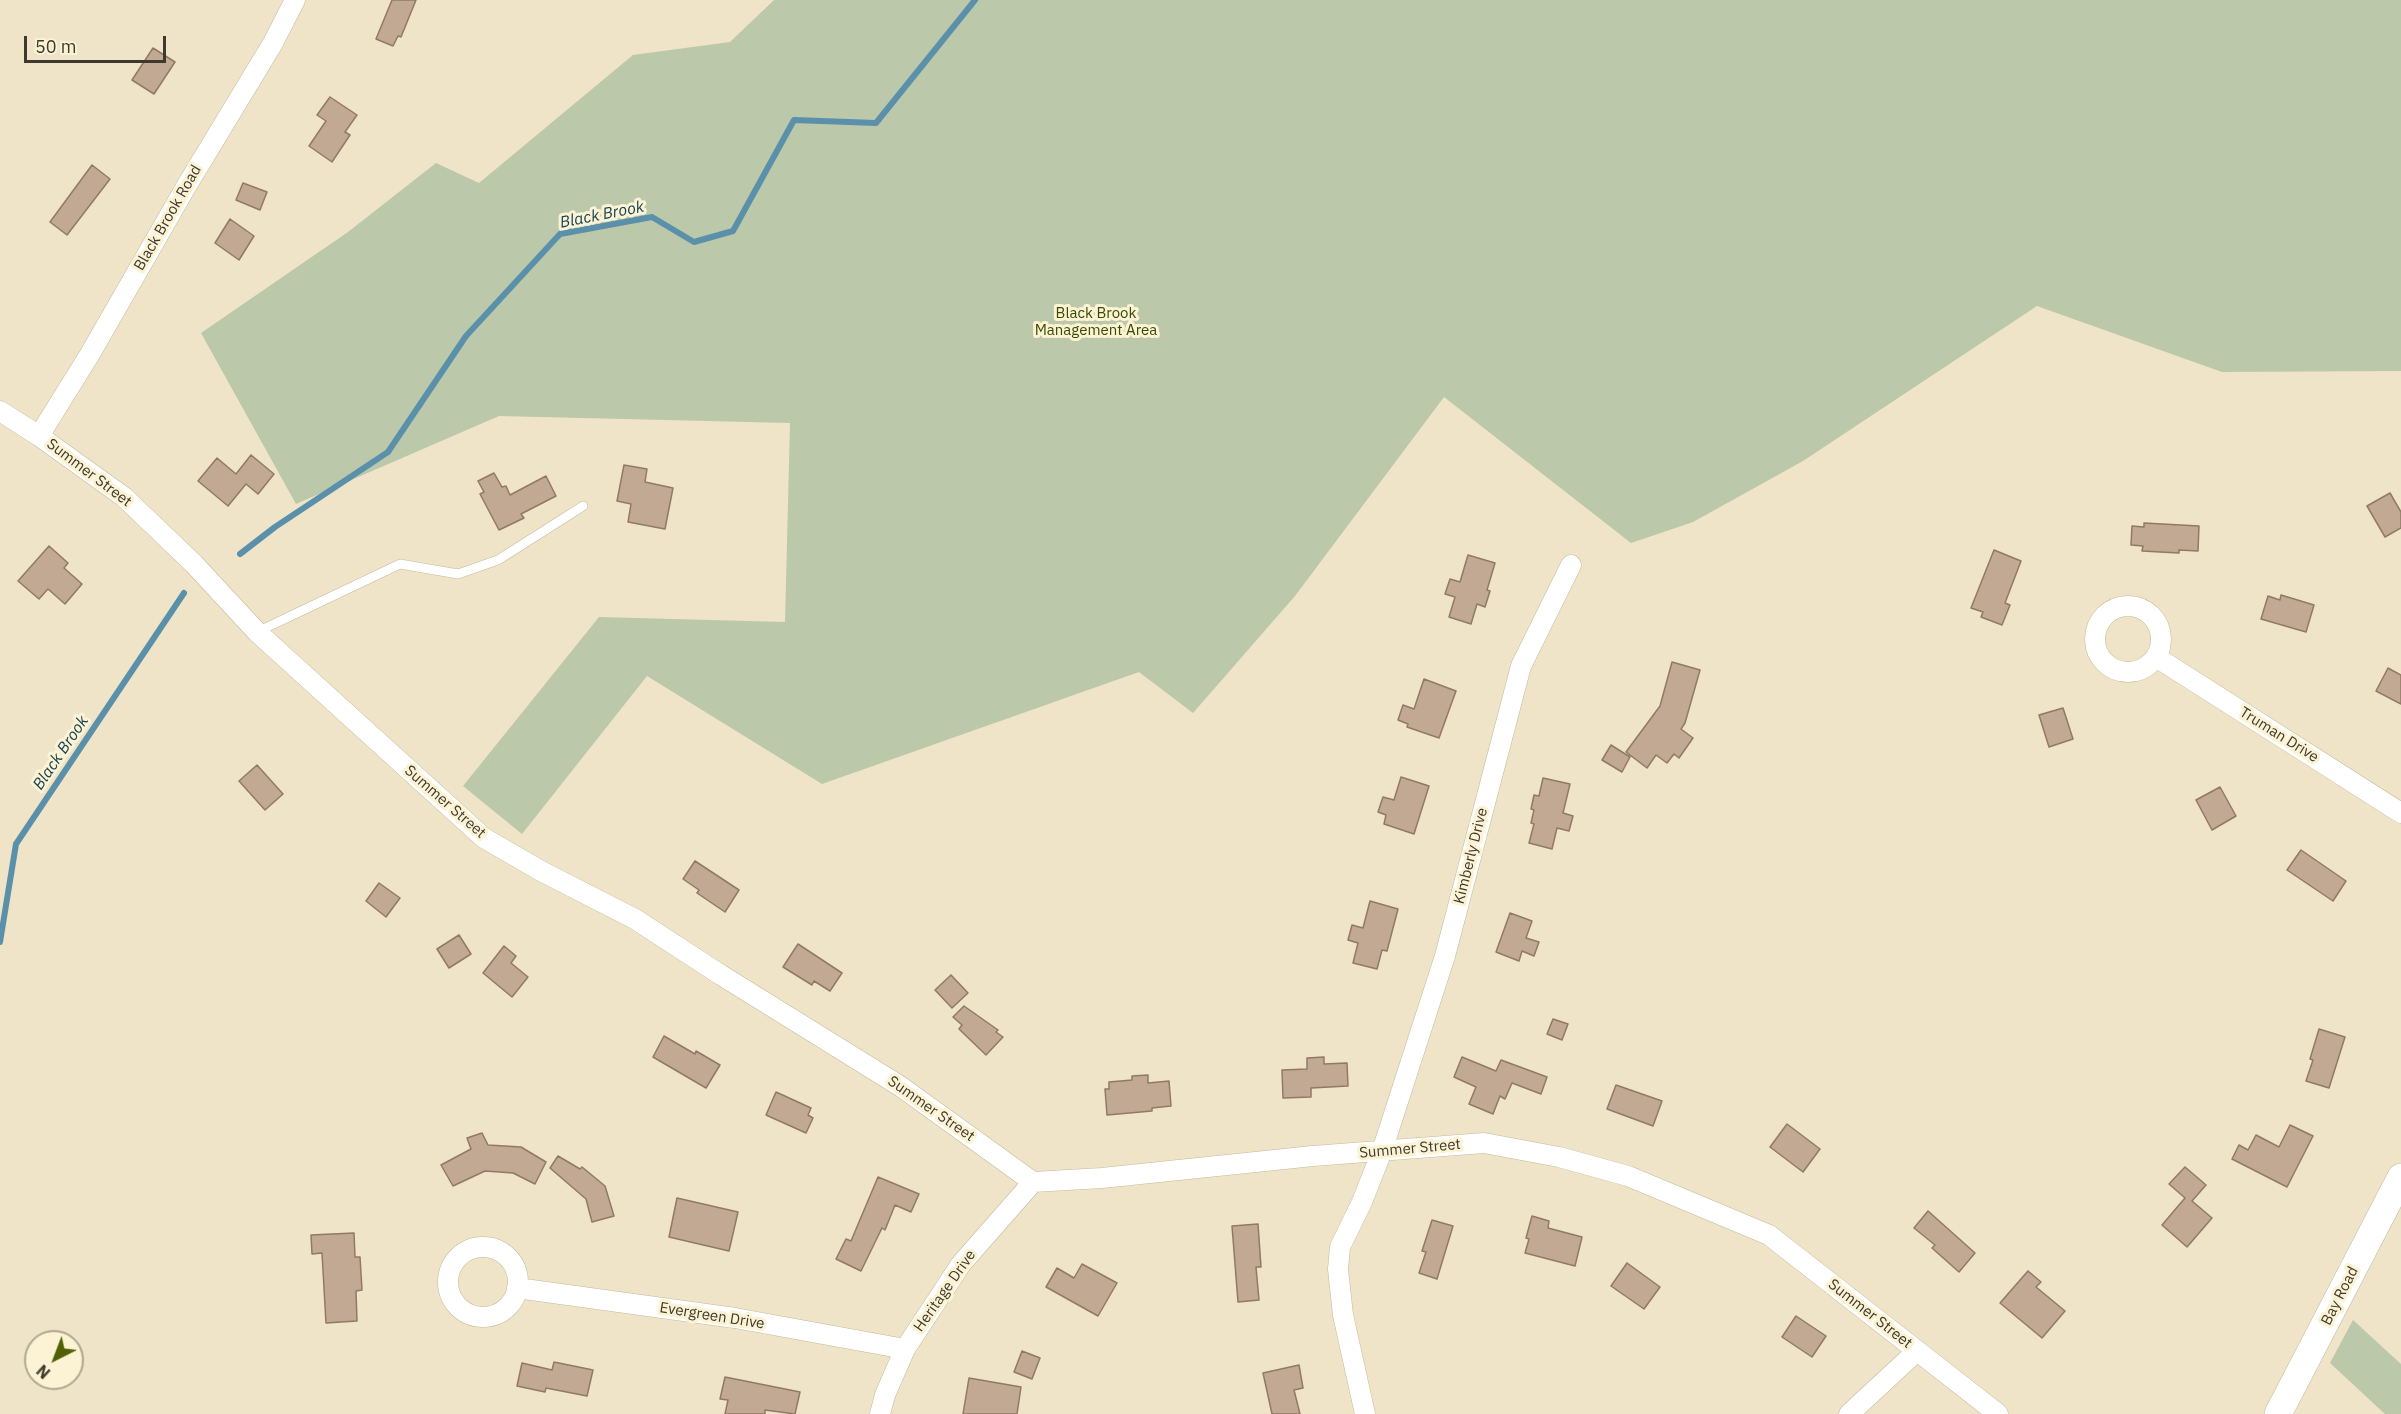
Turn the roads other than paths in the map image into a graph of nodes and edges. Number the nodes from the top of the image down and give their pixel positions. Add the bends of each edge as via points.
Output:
1 (295, 0) edge
2 (0, 411) edge
3 (39, 436) junction
4 (582, 506) dead end
5 (1571, 565) dead end
6 (258, 632) junction
7 (2156, 657) dead end
8 (2401, 813) edge
9 (1382, 1151) junction
10 (2401, 1177) edge
11 (1033, 1182) junction
12 (517, 1288) dead end
13 (905, 1349) junction
14 (1917, 1351) junction
15 (880, 1414) edge
16 (1365, 1414) edge
17 (1849, 1414) edge
18 (1998, 1414) edge
19 (2278, 1414) edge

1 - 3 street, Black Brook Road
2 - 3 street, Summer Street
3 - 6 street, Summer Street via 124,497
4 - 6 lane via 498,560 458,574 400,564
5 - 9 street, Kimberly Drive via 1521,666 1445,956
6 - 11 street, Summer Street via 484,838 635,919 900,1086
7 - 8 street, Truman Drive
9 - 11 street, Summer Street
9 - 14 street, Summer Street via 1484,1143 1628,1176 1769,1235
9 - 16 street via 1340,1247 1338,1269 1343,1315
10 - 19 main road, Bay Road
11 - 13 street, Heritage Drive via 961,1264
12 - 13 street, Evergreen Drive via 735,1318
13 - 15 street, Heritage Drive
14 - 17 street
14 - 18 street, Summer Street

